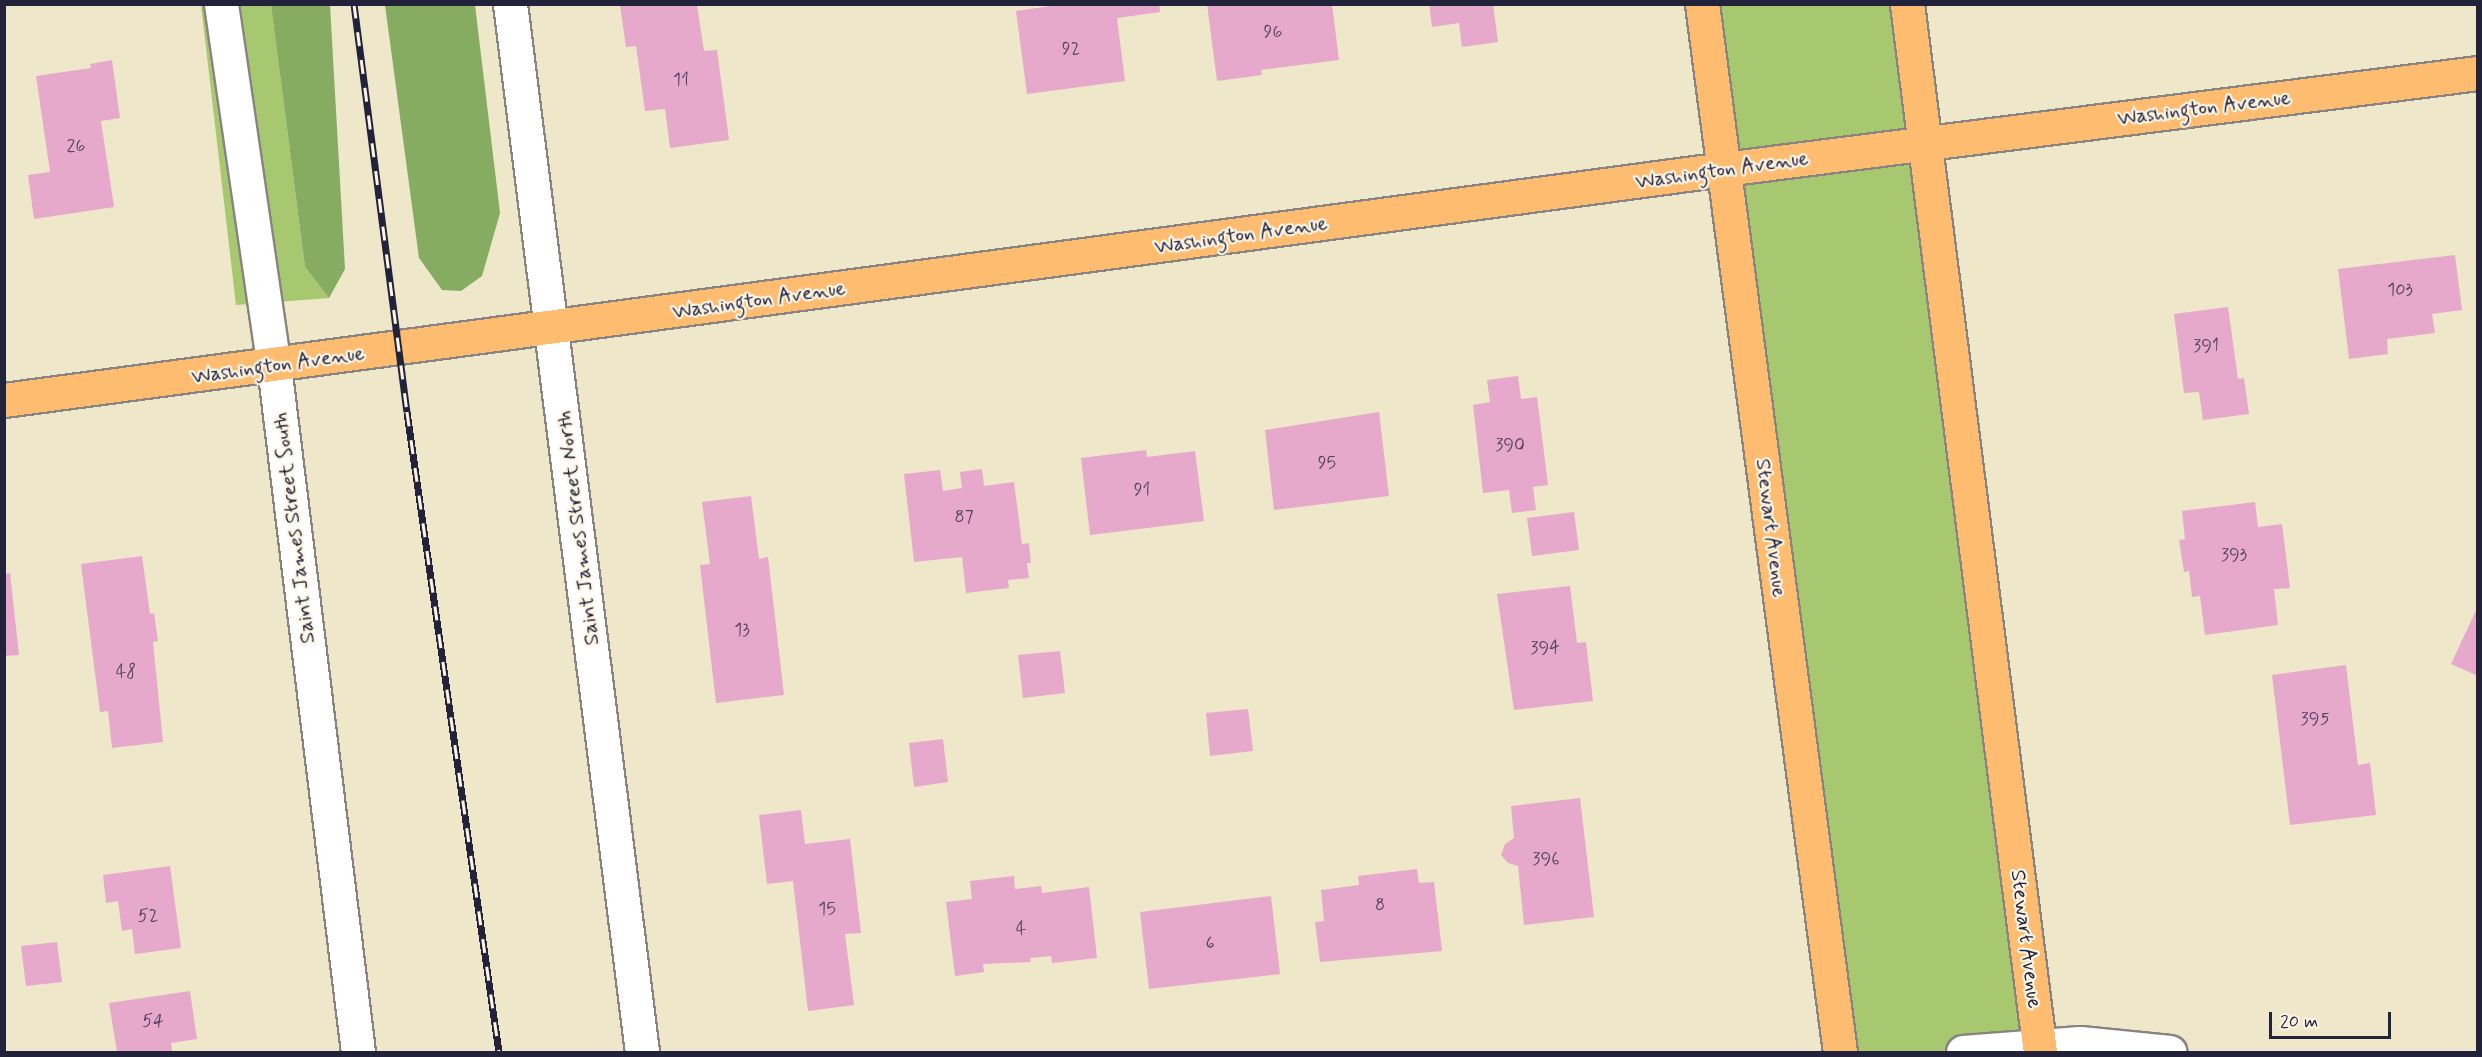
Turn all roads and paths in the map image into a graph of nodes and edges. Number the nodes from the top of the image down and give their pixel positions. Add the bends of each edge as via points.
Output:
1 (221, 4) edge
2 (510, 4) edge
3 (1702, 4) edge
4 (1907, 4) edge
5 (2478, 73) edge
6 (1925, 143) junction
7 (1724, 169) junction
8 (554, 328) junction
9 (274, 366) junction
10 (4, 400) edge
11 (2039, 1048) edge
12 (358, 1053) edge
13 (642, 1053) edge
14 (1840, 1053) edge
15 (1964, 1053) edge
16 (2170, 1053) edge

1 - 9 street, Saint James Street South
2 - 8 street, Saint James Street North
3 - 7 main road, Stewart Avenue
4 - 6 main road, Stewart Avenue
5 - 6 main road, Washington Avenue
6 - 7 main road, Washington Avenue
6 - 11 main road, Stewart Avenue
7 - 8 main road, Washington Avenue
7 - 14 main road, Stewart Avenue
8 - 9 main road, Washington Avenue
8 - 13 street, Saint James Street North
9 - 10 main road, Washington Avenue
9 - 12 street, Saint James Street South
11 - 15 street
11 - 16 street via 2098,1044

